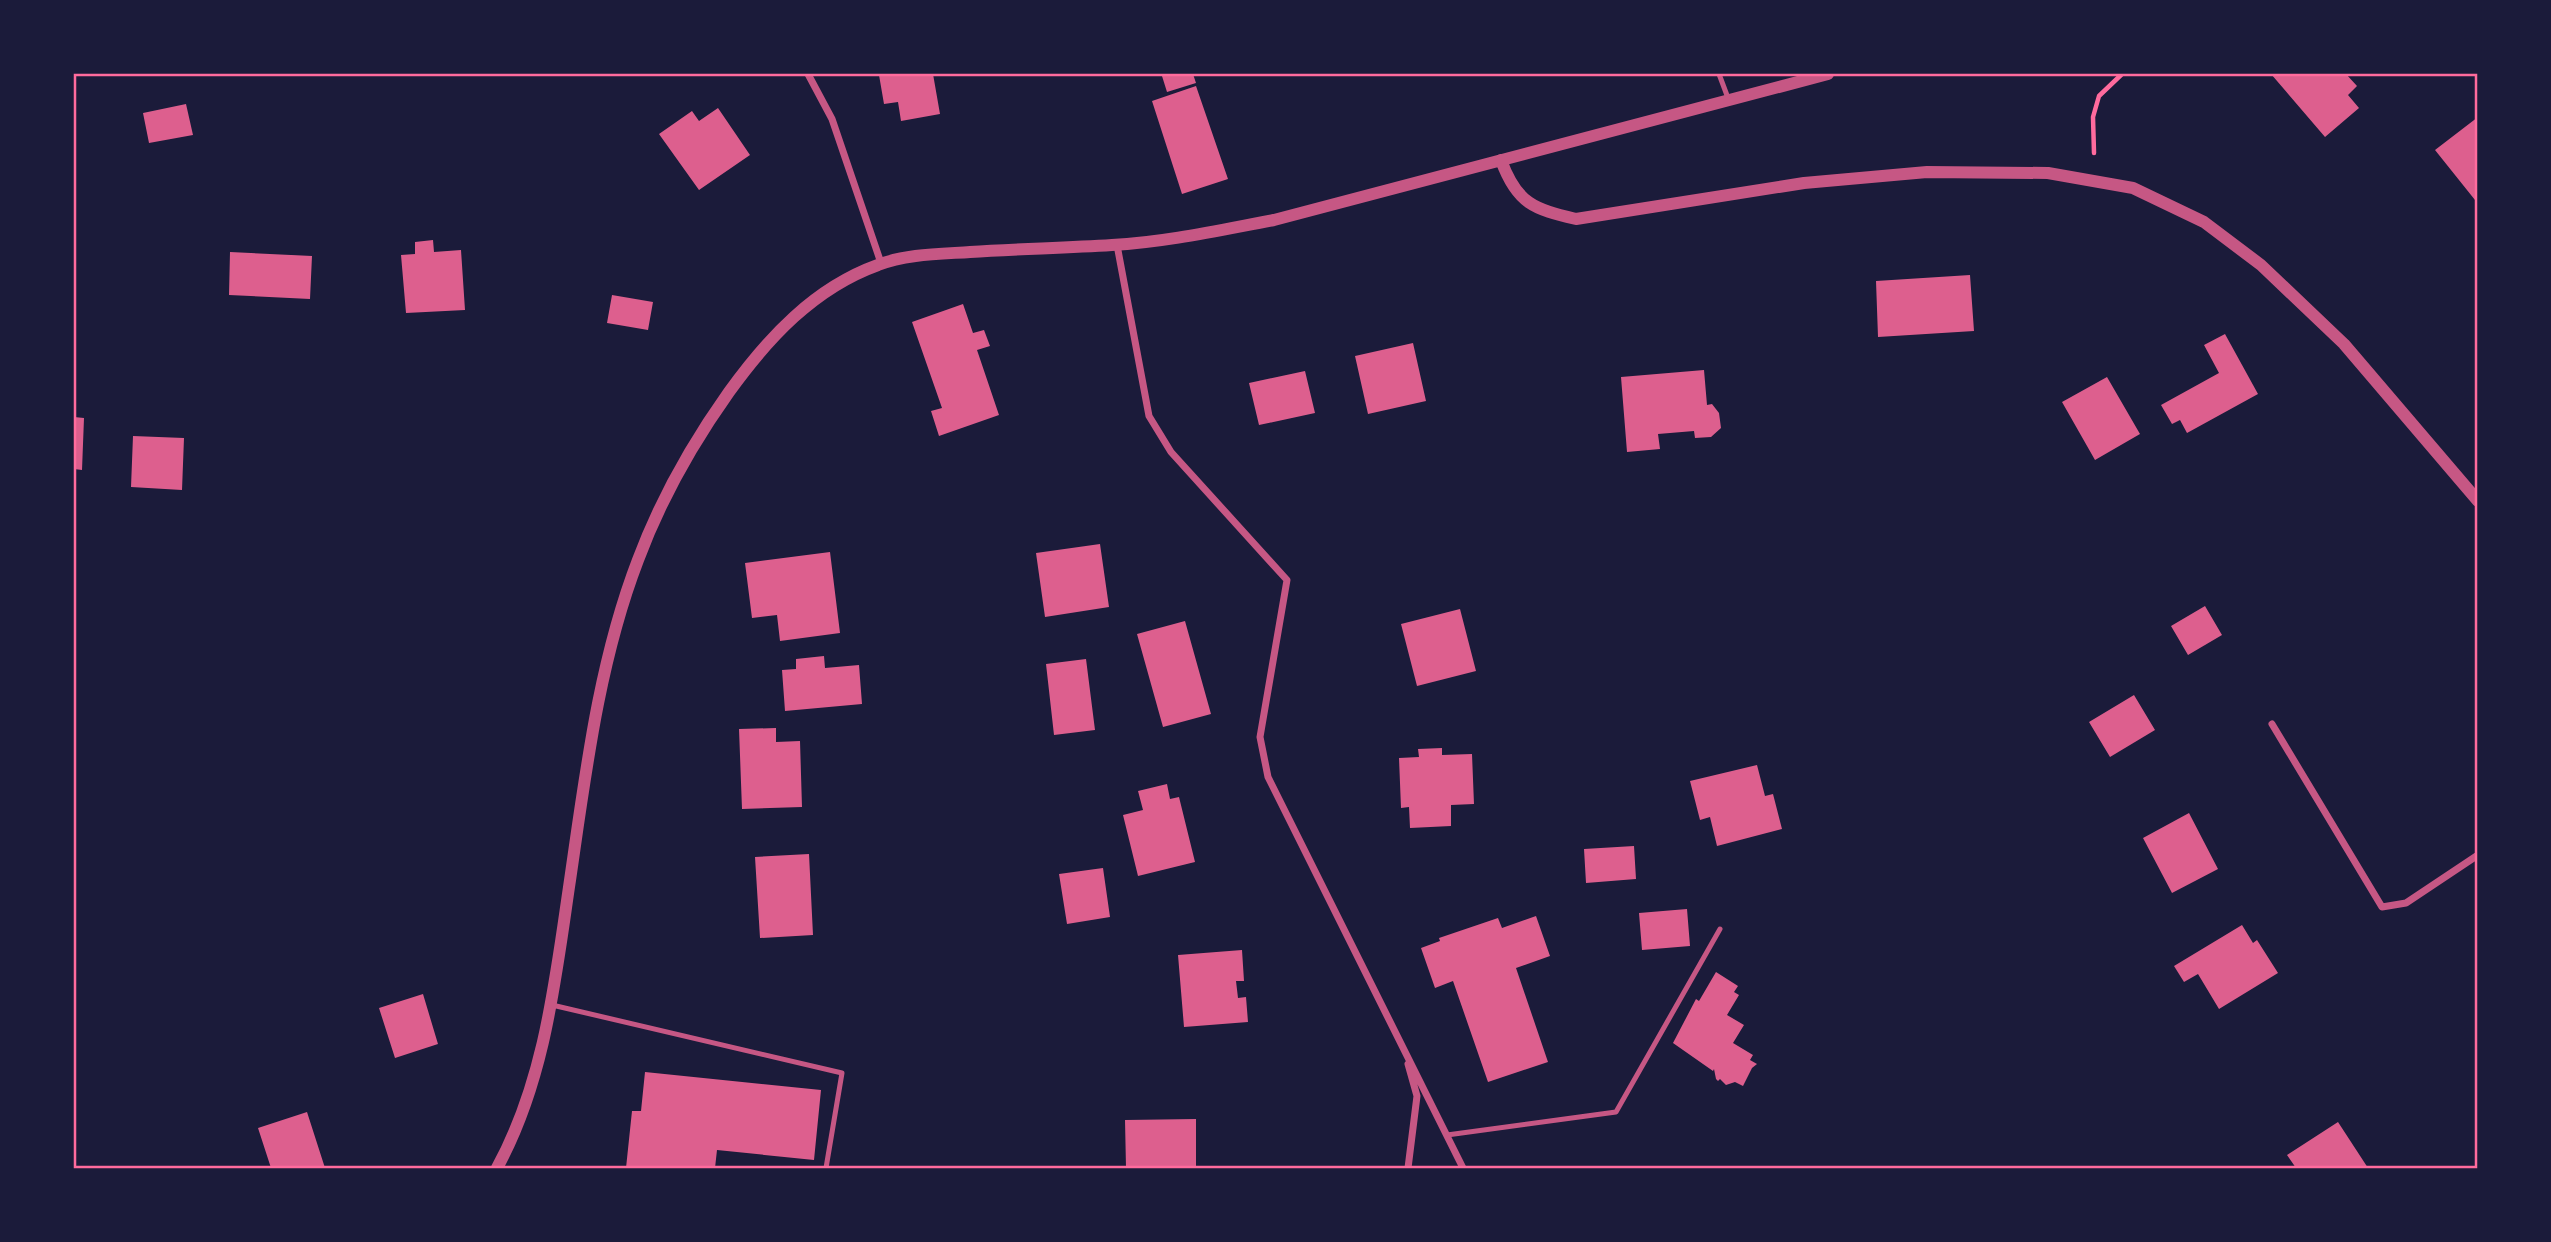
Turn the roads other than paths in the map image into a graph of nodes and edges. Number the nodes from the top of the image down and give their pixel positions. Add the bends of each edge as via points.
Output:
1 (808, 74) edge
2 (1719, 74) edge
3 (1828, 74) edge
4 (1728, 98) junction
5 (1502, 160) junction
6 (1117, 245) junction
7 (881, 263) junction
8 (2477, 501) edge
9 (2272, 724) dead end
10 (2477, 855) edge
11 (1720, 929) dead end
12 (551, 1005) junction
13 (1403, 1047) junction
14 (1447, 1135) junction
15 (497, 1168) edge
16 (826, 1168) edge
17 (1408, 1168) edge
18 (1463, 1168) edge

1 - 7 street via 832,119
2 - 4 lane
3 - 4 street
4 - 5 street
5 - 6 street via 1274,220
5 - 8 street via 1509,181 1522,198 1544,212 1576,219 1804,183 1927,172 2048,173 2133,188 2204,222 2261,265 2344,344
6 - 7 street via 932,254
6 - 13 street via 1149,416 1171,452 1287,580 1260,737 1268,778
7 - 12 street via 822,292 783,327 708,421 666,495 633,573 615,632 592,735
9 - 10 street via 2382,906 2406,903
11 - 14 lane via 1616,1112
12 - 15 street via 532,1084
12 - 16 lane via 842,1073
13 - 14 street
13 - 17 street via 1417,1096
14 - 18 street

